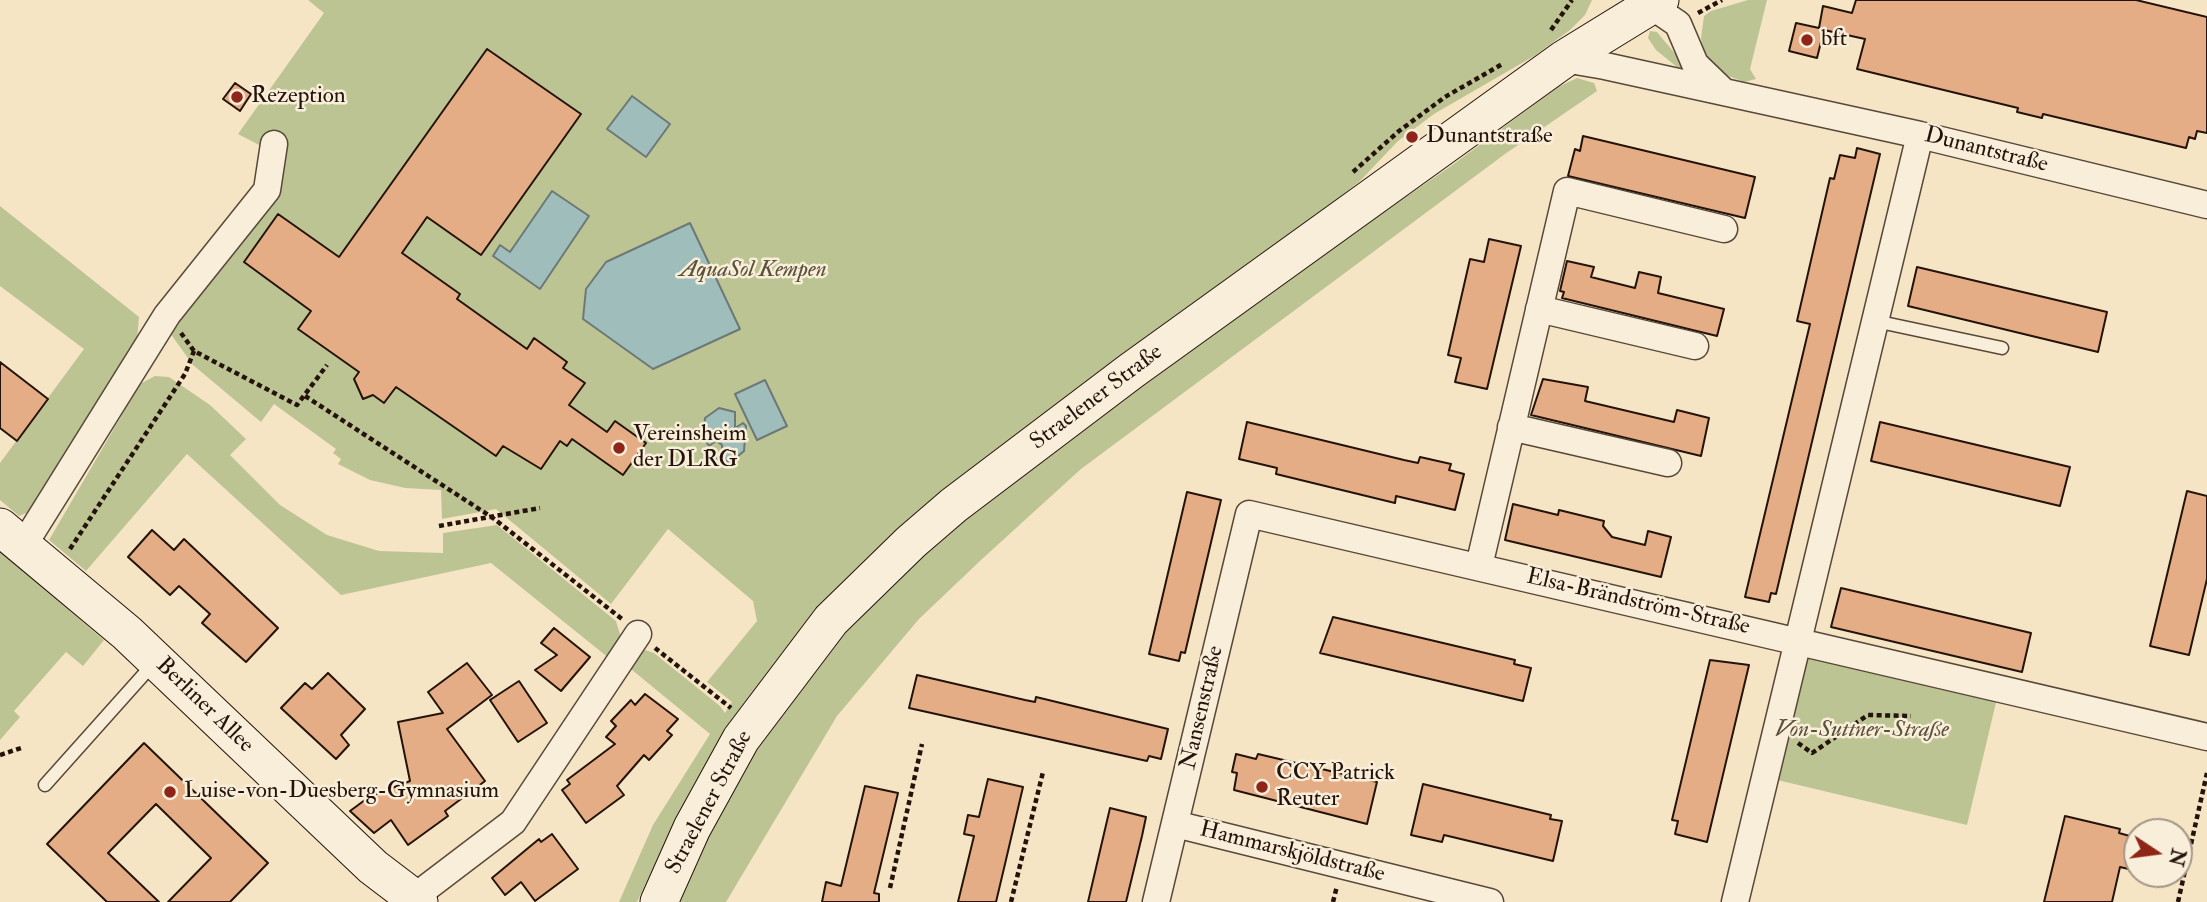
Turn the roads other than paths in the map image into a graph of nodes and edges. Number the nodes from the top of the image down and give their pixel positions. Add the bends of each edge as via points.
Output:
1 (1658, 7) edge
2 (1564, 60) junction
3 (1724, 92) junction
4 (1920, 135) junction
5 (274, 144) dead end
6 (2207, 205) edge
7 (1724, 229) dead end
8 (1539, 309) junction
9 (1875, 321) junction
10 (1695, 346) dead end
11 (2002, 348) dead end
12 (1511, 427) junction
13 (1668, 463) dead end
14 (1249, 514) joint
15 (12, 536) edge
16 (1479, 566) junction
17 (638, 634) road end
18 (1798, 640) junction
19 (156, 660) junction
20 (2207, 737) edge
21 (45, 785) dead end
22 (1175, 824) junction
23 (416, 900) edge
24 (659, 902) edge
25 (1156, 902) edge
26 (1490, 902) edge
27 (1735, 902) edge

1 - 2 street, Straelener Straße
1 - 3 street via 1695,64
2 - 3 street, Dunantstraße
2 - 24 street, Straelener Straße via 1130,371 912,542 831,620 741,738 692,828
3 - 4 street, Dunantstraße
4 - 6 street, Dunantstraße
4 - 9 street
5 - 15 street, Berliner Allee via 267,190 167,315
7 - 8 street via 1567,191
8 - 10 street
8 - 12 street
9 - 11 lane
9 - 18 street
12 - 13 street
12 - 16 street
14 - 16 street, Elsa-Brändström-Straße
14 - 22 street, Nansenstraße
15 - 19 street, Berliner Allee
16 - 18 street, Elsa-Brändström-Straße
17 - 23 street, Berliner Allee via 513,822
18 - 20 street
18 - 27 street
19 - 21 lane
19 - 23 street, Berliner Allee via 373,867
22 - 25 street, Nansenstraße
22 - 26 street, Hammarskjöldstraße

